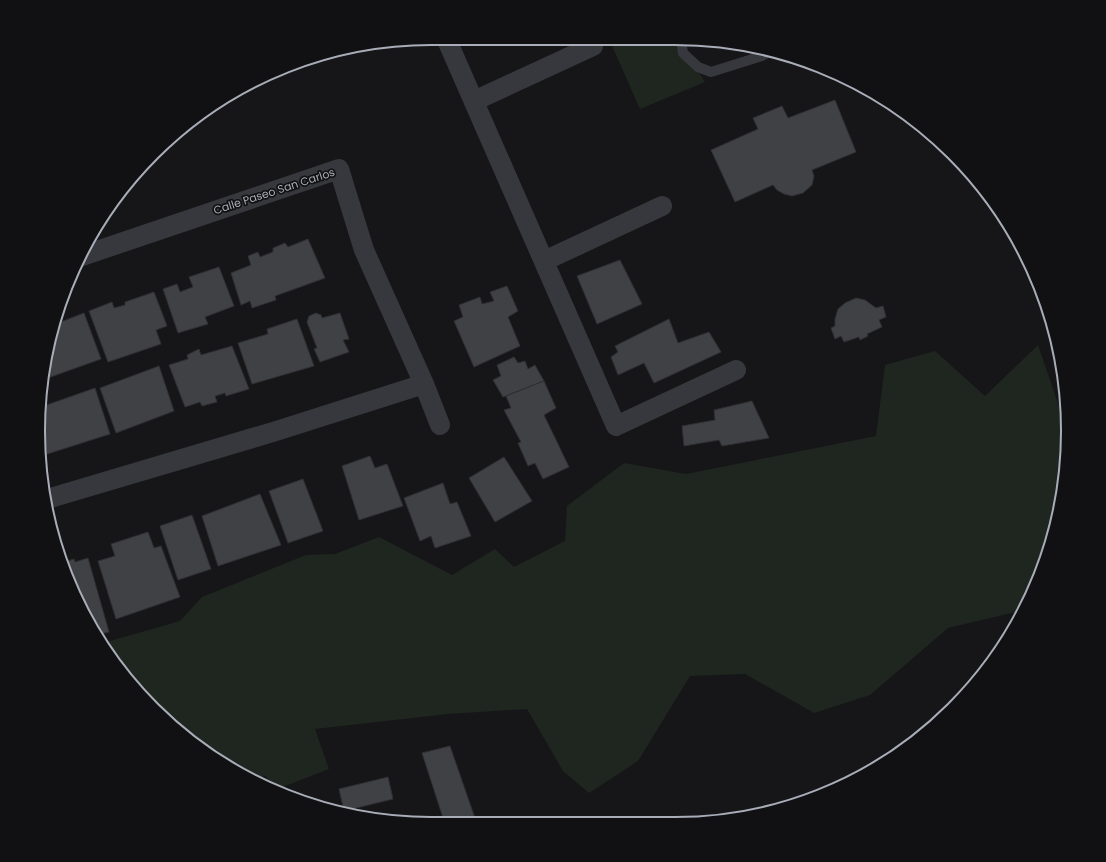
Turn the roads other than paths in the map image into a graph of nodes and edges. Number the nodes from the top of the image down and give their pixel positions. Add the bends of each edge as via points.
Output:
1 (449, 45) edge
2 (682, 45) edge
3 (593, 46) dead end
4 (763, 55) edge
5 (474, 101) junction
6 (662, 206) dead end
7 (88, 254) edge
8 (544, 261) junction
9 (736, 370) dead end
10 (424, 384) junction
11 (440, 426) dead end
12 (51, 498) edge

1 - 5 street
2 - 4 lane via 683,53 698,67 711,72
3 - 5 street
5 - 8 street
6 - 8 street
7 - 10 street, Calle Paseo San Carlos via 339,169 364,250
8 - 9 street via 616,426
10 - 11 street, Calle Paseo San Carlos
10 - 12 street

